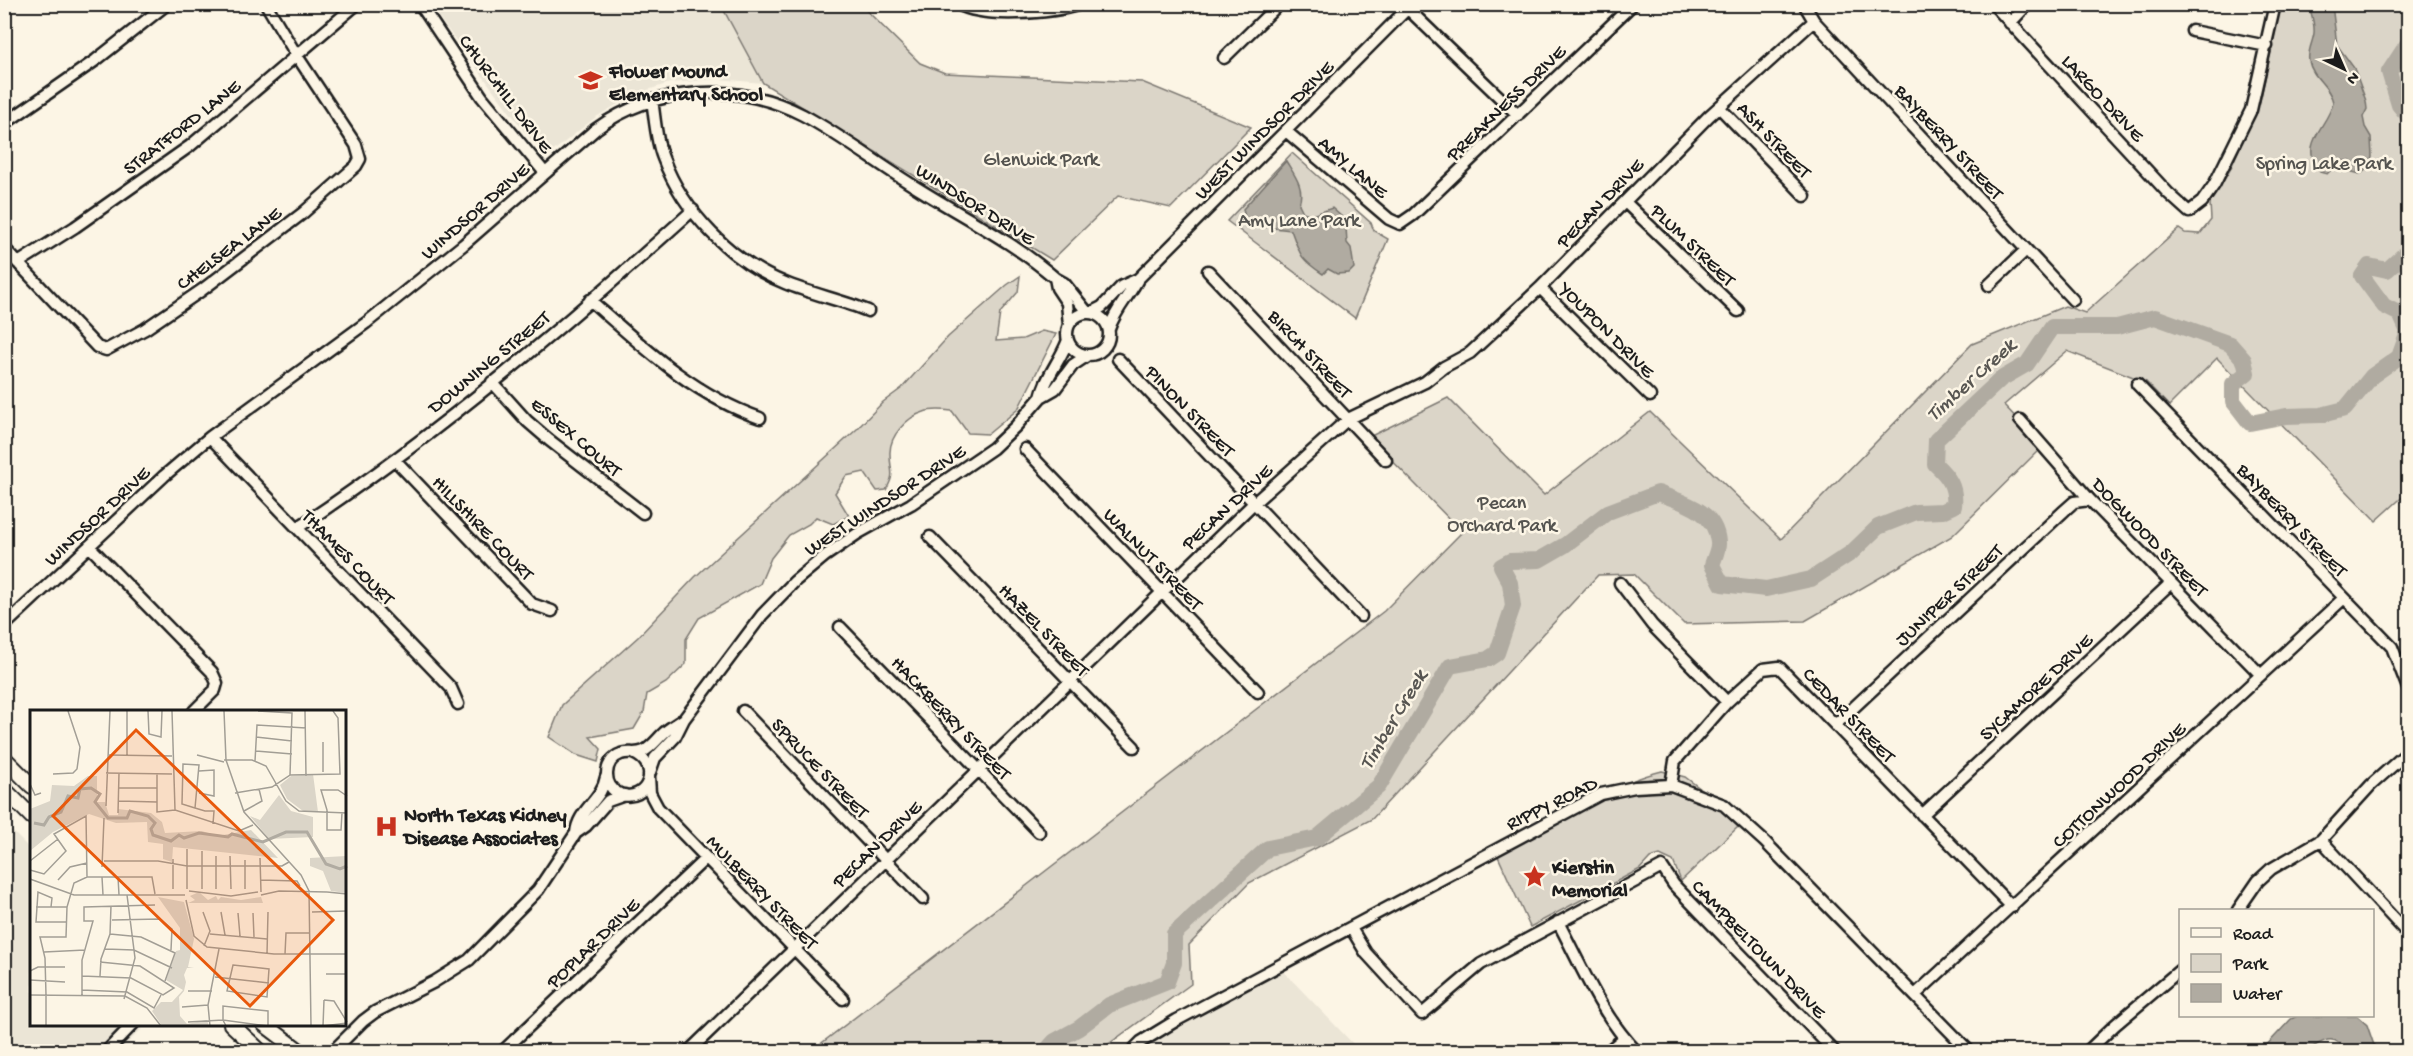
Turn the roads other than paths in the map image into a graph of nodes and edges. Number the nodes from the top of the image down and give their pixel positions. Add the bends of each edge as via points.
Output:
1 (167, 4) edge
2 (266, 4) edge
3 (357, 4) edge
4 (420, 4) edge
5 (958, 4) edge
6 (1080, 4) edge
7 (1279, 4) edge
8 (1804, 4) edge
9 (1994, 4) edge
10 (2028, 4) edge
11 (2276, 4) edge
12 (1410, 7) edge
13 (1625, 7) edge
14 (1814, 21) junction
15 (2010, 23) junction
16 (2192, 31) dead end
17 (2267, 46) junction
18 (297, 56) junction
19 (1224, 58) dead end
20 (652, 100) junction
21 (1719, 107) junction
22 (1518, 115) junction
23 (4, 124) edge
24 (1287, 132) junction
25 (545, 173) junction
26 (1805, 196) dead end
27 (1625, 202) junction
28 (693, 210) junction
29 (1400, 224) joint
30 (4, 248) edge
31 (2026, 250) junction
32 (18, 263) junction
33 (1208, 271) dead end
34 (1055, 278) junction
35 (1138, 279) junction
36 (1989, 285) dead end
37 (1540, 288) junction
38 (591, 300) junction
39 (2073, 300) dead end
40 (868, 311) dead end
41 (1738, 311) dead end
42 (1089, 312) junction
43 (1069, 325) junction
44 (1109, 329) junction
45 (1068, 340) junction
46 (1088, 355) junction
47 (1118, 359) dead end
48 (492, 382) junction
49 (2137, 384) dead end
50 (1650, 396) dead end
51 (1041, 397) junction
52 (760, 418) dead end
53 (1348, 419) junction
54 (2020, 420) dead end
55 (210, 437) junction
56 (1025, 449) dead end
57 (395, 460) junction
58 (1386, 460) dead end
59 (2090, 500) junction
60 (1254, 503) junction
61 (644, 513) dead end
62 (297, 528) junction
63 (930, 537) dead end
64 (89, 546) junction
65 (1620, 583) dead end
66 (2172, 583) junction
67 (1162, 592) junction
68 (2344, 597) junction
69 (552, 611) dead end
70 (1361, 616) dead end
71 (4, 626) edge
72 (840, 627) dead end
73 (2260, 674) junction
74 (1070, 681) junction
75 (2409, 688) edge
76 (1258, 692) dead end
77 (1727, 702) junction
78 (458, 704) dead end
79 (195, 710) edge
80 (743, 711) dead end
81 (684, 719) junction
82 (1835, 724) junction
83 (1134, 747) dead end
84 (2409, 752) edge
85 (633, 753) junction
86 (4, 758) edge
87 (979, 770) junction
88 (606, 774) junction
89 (649, 776) junction
90 (30, 784) edge
91 (1671, 785) junction
92 (4, 789) edge
93 (626, 795) junction
94 (658, 808) junction
95 (30, 815) edge
96 (1922, 815) junction
97 (1039, 832) dead end
98 (576, 833) junction
99 (2321, 840) junction
100 (706, 858) junction
101 (885, 859) junction
102 (923, 899) dead end
103 (2012, 908) junction
104 (2239, 909) edge
105 (1558, 922) junction
106 (1351, 928) junction
107 (2409, 933) edge
108 (794, 948) junction
109 (2179, 972) edge
110 (1915, 995) junction
111 (843, 999) dead end
112 (131, 1026) edge
113 (233, 1026) edge
114 (267, 1026) edge
115 (1624, 1038) junction
116 (106, 1052) edge
117 (261, 1052) edge
118 (301, 1052) edge
119 (332, 1052) edge
120 (502, 1052) edge
121 (688, 1052) edge
122 (1131, 1052) edge
123 (1607, 1052) edge
124 (1637, 1052) edge
125 (1835, 1052) edge
126 (1970, 1052) edge
127 (2087, 1052) edge

1 - 23 street via 96,60
2 - 18 street
3 - 18 street, STRATFORD LANE
4 - 25 street, CHURCHILL DRIVE via 482,97
5 - 6 street via 983,11 1047,12
7 - 19 street
8 - 14 street, BAYBERRY STREET
9 - 15 street, LARGO DRIVE
10 - 15 street
11 - 17 street
12 - 22 street
12 - 24 street, WEST WINDSOR DRIVE
13 - 22 street, PREAKNESS DRIVE
14 - 21 street, PECAN DRIVE
14 - 31 street, BAYBERRY STREET
15 - 17 street, LARGO DRIVE via 2189,212 2214,185 2251,110
16 - 17 street
18 - 32 street, STRATFORD LANE via 190,146
18 - 32 street, CHELSEA LANE via 356,146 360,159 303,213 202,290 106,350 98,348
20 - 25 street, WINDSOR DRIVE via 605,122
20 - 28 street via 663,157
20 - 34 street, WINDSOR DRIVE via 705,93 752,97 782,105 1029,255
21 - 26 street, ASH STREET
21 - 27 street, PECAN DRIVE
22 - 29 street, PREAKNESS DRIVE
24 - 29 street, AMY LANE via 1389,219
24 - 35 street, WEST WINDSOR DRIVE
25 - 55 street, WINDSOR DRIVE via 366,323
27 - 37 street, PECAN DRIVE
27 - 41 street, PLUM STREET
28 - 38 street, DOWNING STREET
28 - 40 street via 708,229 747,262 783,283
30 - 32 street
31 - 36 street
31 - 39 street, BAYBERRY STREET
33 - 53 street, BIRCH STREET
34 - 42 street, WINDSOR DRIVE
34 - 43 street, WINDSOR DRIVE via 1067,303
35 - 42 street, WEST WINDSOR DRIVE via 1122,286 1102,307
35 - 44 street, WEST WINDSOR DRIVE via 1113,314
37 - 50 street, YOUPON DRIVE
37 - 53 street, PECAN DRIVE via 1463,359
38 - 48 street, DOWNING STREET
38 - 52 street via 668,369 742,412
42 - 43 street, WEST WINDSOR DRIVE
42 - 44 street via 1104,320
43 - 45 street, WEST WINDSOR DRIVE
44 - 46 street, WEST WINDSOR DRIVE via 1105,347
45 - 46 street via 1074,349
45 - 51 street, WEST WINDSOR DRIVE
46 - 51 street, WEST WINDSOR DRIVE via 1073,365 1055,389
47 - 60 street, PINON STREET
48 - 57 street, DOWNING STREET
48 - 61 street, ESSEX COURT via 549,440
49 - 68 street, BAYBERRY STREET
51 - 81 street, WEST WINDSOR DRIVE via 993,448 911,504 857,534 795,580 762,615
53 - 58 street, BIRCH STREET
53 - 60 street, PECAN DRIVE
54 - 59 street, DOGWOOD STREET
55 - 62 street, THAMES COURT
55 - 64 street, WINDSOR DRIVE
56 - 67 street, WALNUT STREET
57 - 62 street, DOWNING STREET
57 - 69 street, HILLSHIRE COURT via 532,604
59 - 66 street, DOGWOOD STREET
59 - 82 street, JUNIPER STREET via 2074,502
60 - 67 street, PECAN DRIVE
60 - 70 street, PINON STREET
62 - 78 street, THAMES COURT via 450,688
63 - 74 street, HAZEL STREET
64 - 71 street, WINDSOR DRIVE
64 - 79 street via 212,672 218,683 215,690
65 - 77 street via 1652,625
66 - 73 street, DOGWOOD STREET
66 - 96 street, SYCAMORE DRIVE
67 - 74 street, PECAN DRIVE
67 - 76 street, WALNUT STREET
68 - 73 street, COTTONWOOD DRIVE
68 - 75 street, BAYBERRY STREET via 2392,647
72 - 87 street, HACKBERRY STREET
73 - 103 street, COTTONWOOD DRIVE
74 - 83 street, HAZEL STREET
74 - 87 street, PECAN DRIVE
77 - 82 street, CEDAR STREET via 1763,669 1779,667
77 - 91 street, CEDAR STREET via 1675,761
80 - 101 street, SPRUCE STREET
81 - 85 street, WEST WINDSOR DRIVE via 644,751
81 - 89 street, WEST WINDSOR DRIVE via 675,737 655,758
82 - 96 street, CEDAR STREET
84 - 99 street
85 - 88 street, WEST WINDSOR DRIVE via 615,757
85 - 89 street via 648,765
86 - 90 main road
87 - 97 street, HACKBERRY STREET
87 - 101 street, PECAN DRIVE
88 - 93 street via 615,792
88 - 98 street, WEST WINDSOR DRIVE via 600,794 577,822
89 - 93 street, WEST WINDSOR DRIVE via 639,792
89 - 94 street, MULBERRY STREET via 649,788
91 - 106 street, RIPPY ROAD via 1601,794
91 - 110 street, RIPPY ROAD via 1724,805
92 - 95 main road
93 - 94 street, MULBERRY STREET
93 - 98 street, WEST WINDSOR DRIVE via 608,801
94 - 100 street, MULBERRY STREET
96 - 103 street, CEDAR STREET
98 - 119 street, WEST WINDSOR DRIVE via 538,890 469,960 375,1012
99 - 104 street via 2271,869
99 - 107 street
100 - 108 street, MULBERRY STREET
100 - 120 street, POPLAR DRIVE
101 - 102 street, SPRUCE STREET
101 - 108 street, PECAN DRIVE
103 - 110 street, COTTONWOOD DRIVE
105 - 106 street via 1481,964 1422,1014 1366,953
105 - 115 street via 1607,1016
105 - 125 street, CAMPBELTOWN DRIVE via 1662,867 1674,885
106 - 122 street, RIPPY ROAD via 1177,1020
108 - 111 street, MULBERRY STREET
108 - 121 street, PECAN DRIVE
109 - 127 street
110 - 126 street, RIPPY ROAD
112 - 116 street
113 - 117 main road
114 - 118 main road
115 - 123 street
115 - 124 street

